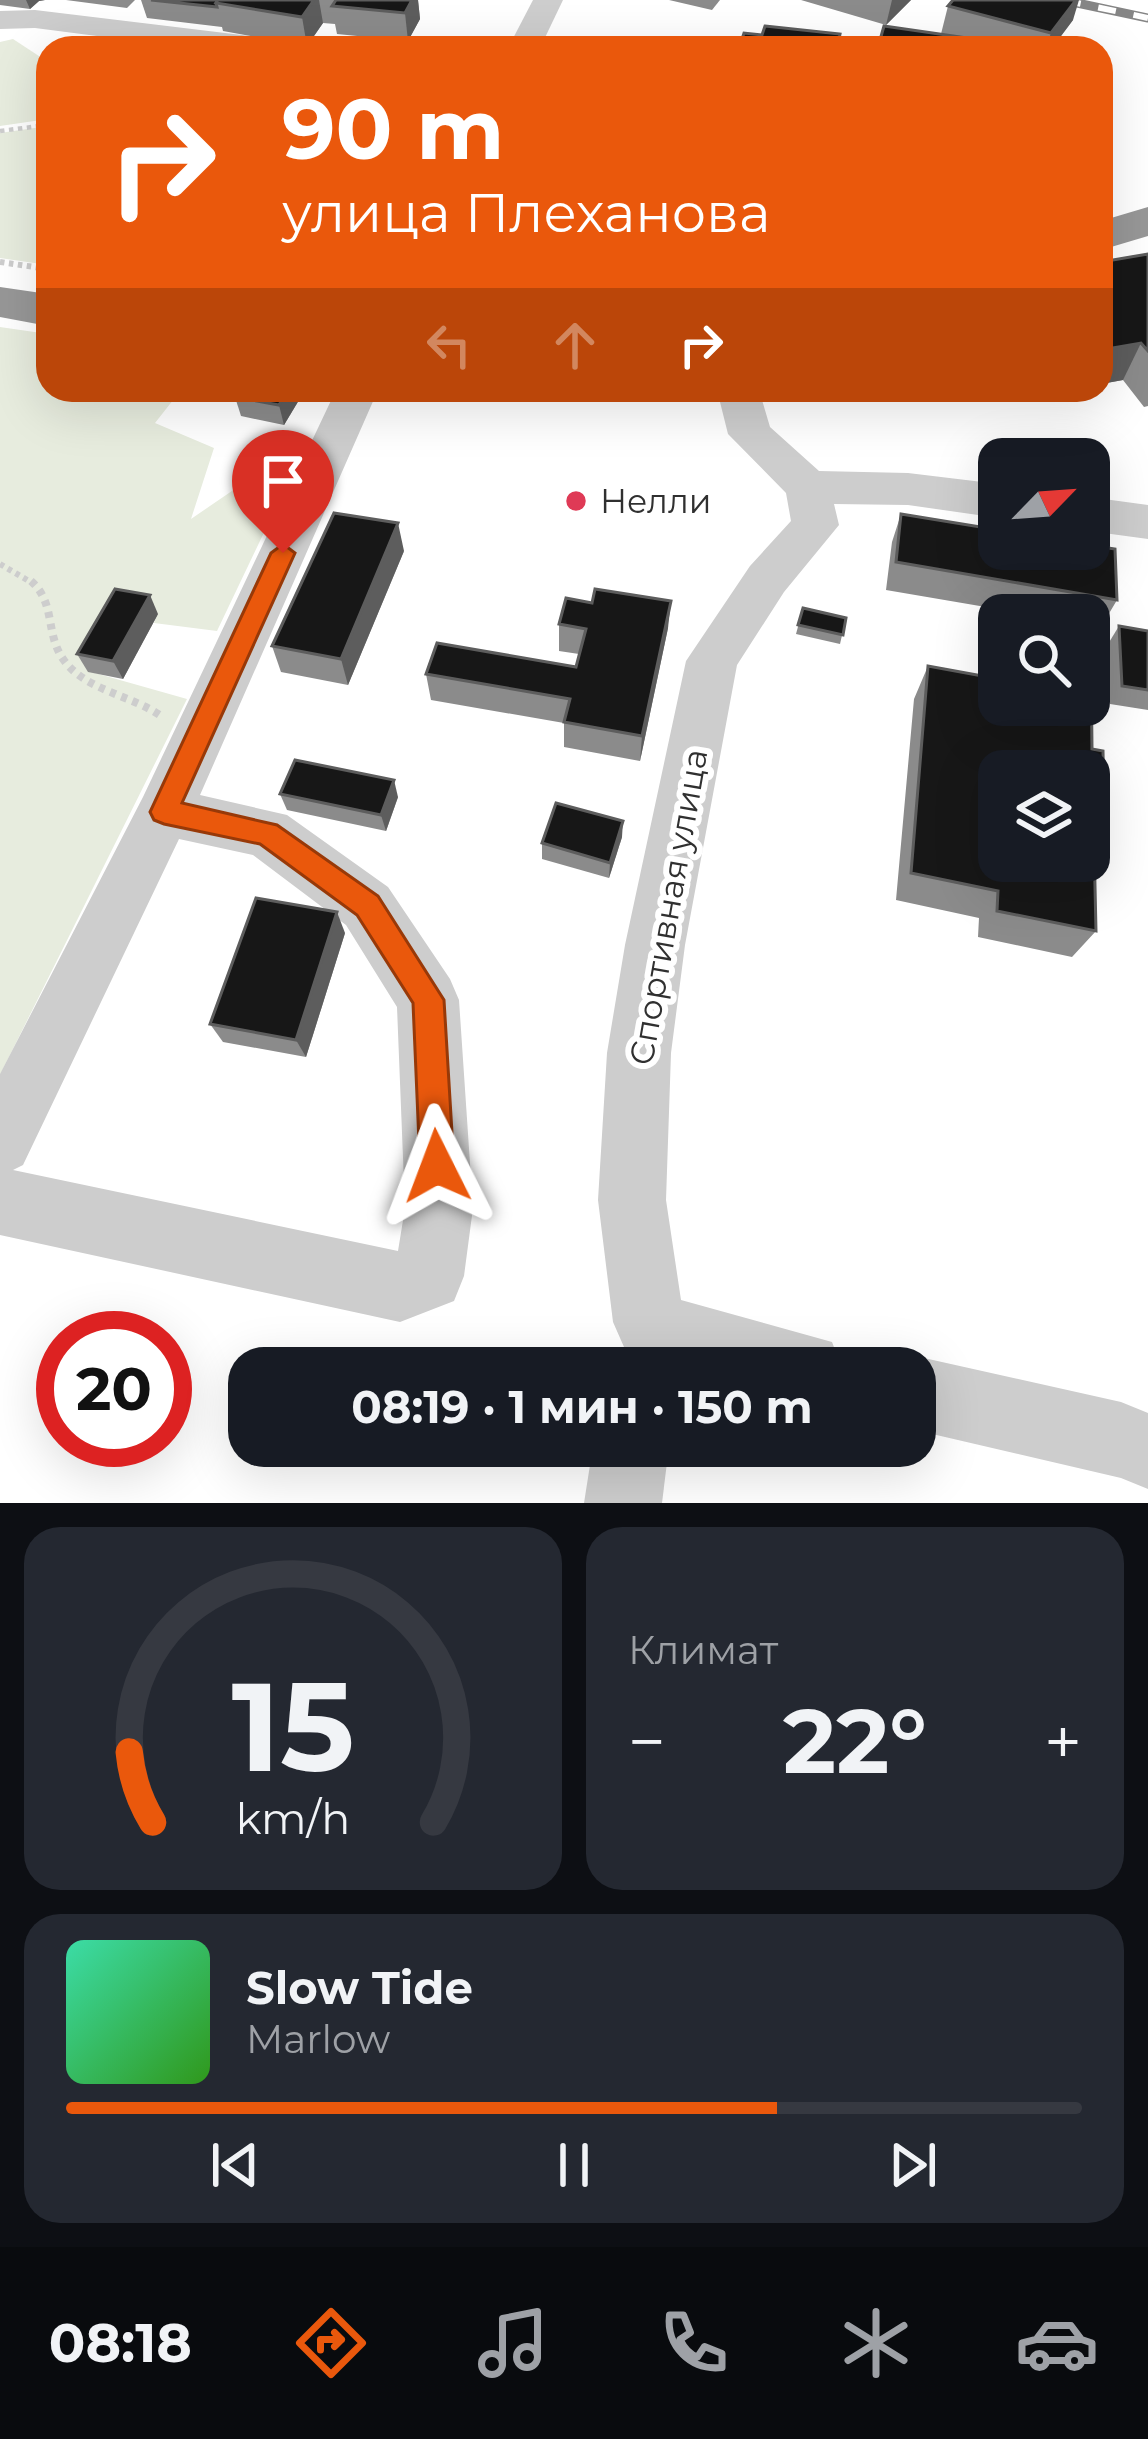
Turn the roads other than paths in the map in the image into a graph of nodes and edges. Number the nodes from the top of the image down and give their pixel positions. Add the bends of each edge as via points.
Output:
1 (548, 0) edge
2 (0, 20) edge
3 (171, 36) edge
4 (530, 36) edge
5 (1148, 221) edge
6 (1113, 232) edge
7 (0, 302) edge
8 (36, 308) edge
9 (352, 402) edge
10 (741, 402) edge
11 (808, 488) junction
12 (978, 498) edge
13 (1110, 517) edge
14 (1148, 522) edge
15 (177, 784) junction
16 (0, 1142) edge
17 (0, 1202) edge
18 (646, 1345) edge
19 (713, 1347) edge
20 (936, 1398) edge
21 (1148, 1451) edge
22 (629, 1467) edge
23 (623, 1503) edge

1 - 4 street
2 - 3 street
5 - 6 highway
7 - 8 highway
9 - 15 street
10 - 11 street via 750,434
11 - 12 street
11 - 18 street, Спортивная улица via 814,525 712,661 655,945 639,1053 632,1199
13 - 14 street
15 - 16 street
15 - 17 street via 267,833 367,905 428,1000 439,1208 429,1276 400,1287
18 - 19 street, Спортивная улица
20 - 21 street
22 - 23 street

